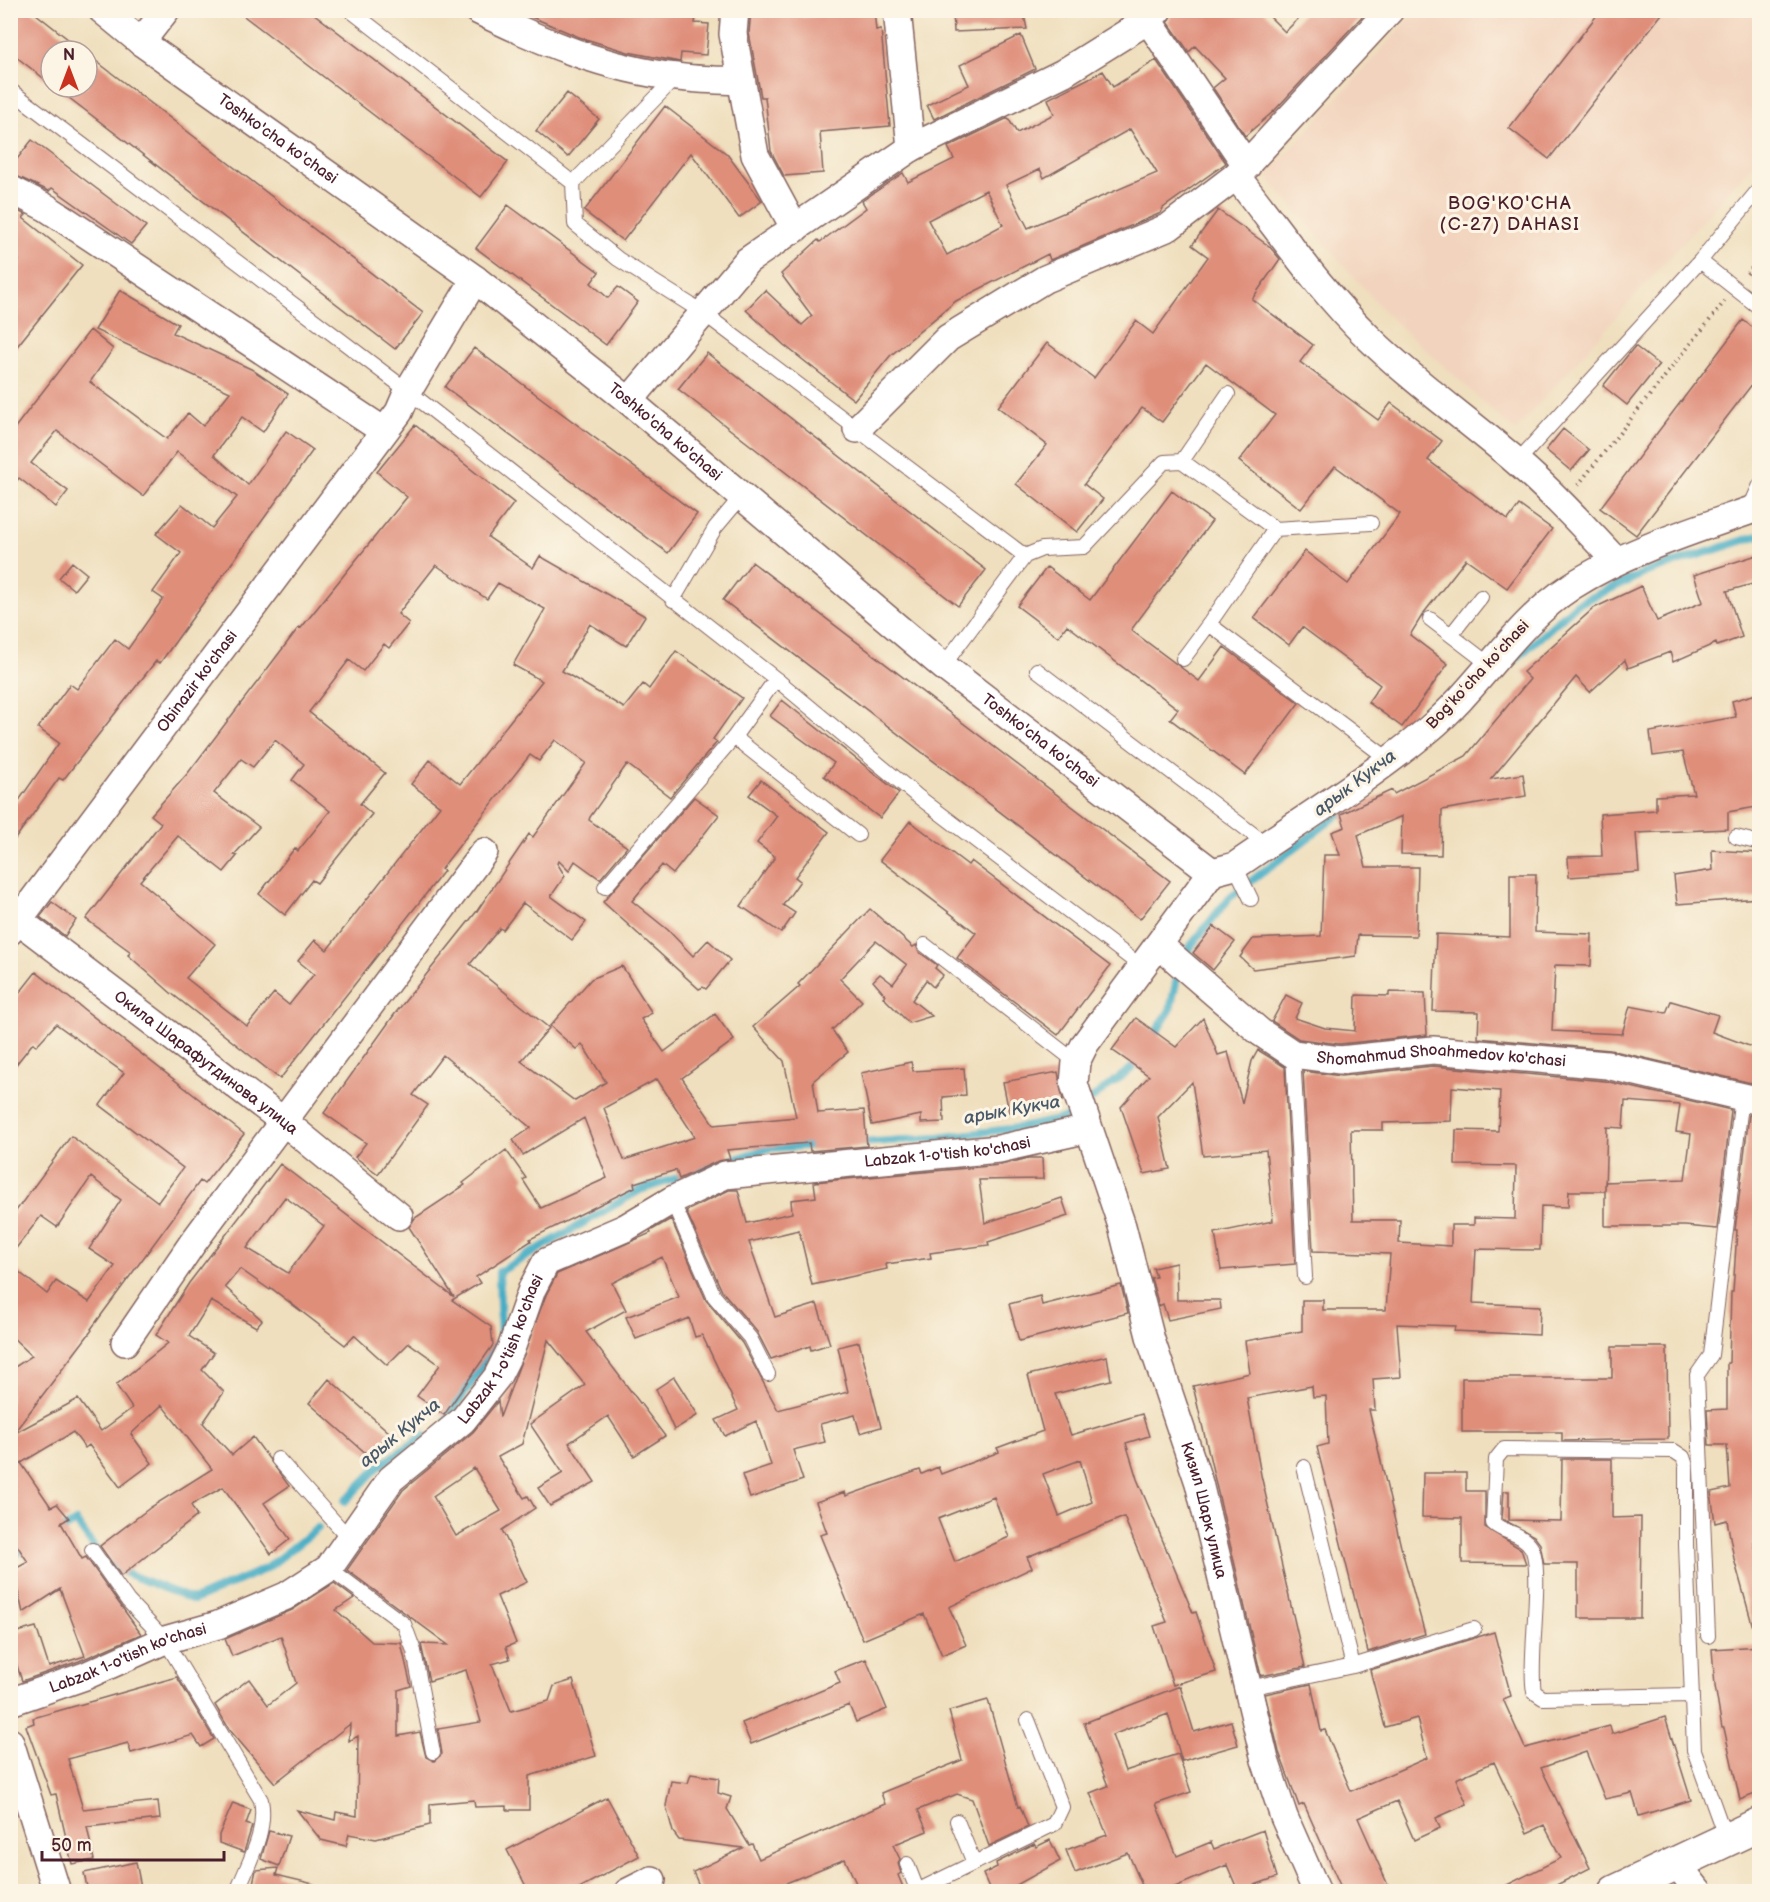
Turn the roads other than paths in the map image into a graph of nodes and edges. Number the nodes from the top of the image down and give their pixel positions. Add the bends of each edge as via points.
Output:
1 (102, 10) edge
2 (166, 10) edge
3 (350, 10) edge
4 (477, 10) edge
5 (735, 10) edge
6 (897, 10) edge
7 (1390, 10) edge
8 (1153, 15) edge
9 (141, 42) junction
10 (676, 77) junction
11 (741, 81) junction
12 (10, 90) edge
13 (911, 148) junction
14 (1242, 171) junction
15 (573, 183) junction
16 (1760, 188) edge
17 (10, 189) edge
18 (795, 229) junction
19 (1700, 261) junction
20 (475, 279) junction
21 (1760, 308) edge
22 (702, 312) junction
23 (408, 391) junction
24 (1228, 394) dead end
25 (629, 401) junction
26 (857, 429) junction
27 (384, 431) junction
28 (1182, 461) junction
29 (1516, 462) junction
30 (1760, 485) edge
31 (741, 497) junction
32 (1754, 509) edge
33 (1371, 523) dead end
34 (1275, 529) junction
35 (1025, 556) junction
36 (1616, 561) junction
37 (1481, 597) dead end
38 (673, 600) junction
39 (1430, 619) dead end
40 (1209, 624) junction
41 (1451, 635) junction
42 (1183, 659) dead end
43 (1490, 665) junction
44 (943, 666) junction
45 (1037, 670) dead end
46 (776, 679) junction
47 (734, 737) junction
48 (1388, 759) junction
49 (858, 835) dead end
50 (1736, 837) dead end
51 (1760, 843) edge
52 (1266, 844) junction
53 (484, 852) dead end
54 (1223, 869) junction
55 (605, 887) dead end
56 (1251, 899) dead end
57 (13, 922) edge
58 (925, 945) dead end
59 (1159, 945) junction
60 (1142, 967) junction
61 (1293, 1054) junction
62 (1075, 1073) junction
63 (1751, 1098) edge
64 (282, 1120) junction
65 (1088, 1129) junction
66 (672, 1200) junction
67 (399, 1216) dead end
68 (1305, 1277) dead end
69 (125, 1342) dead end
70 (768, 1374) dead end
71 (278, 1459) dead end
72 (1304, 1467) dead end
73 (349, 1538) junction
74 (92, 1550) dead end
75 (329, 1568) junction
76 (1474, 1629) dead end
77 (1708, 1636) dead end
78 (165, 1640) junction
79 (1353, 1666) junction
80 (1248, 1688) junction
81 (1691, 1695) junction
82 (10, 1702) edge
83 (1028, 1720) dead end
84 (10, 1742) edge
85 (433, 1752) dead end
86 (957, 1821) dead end
87 (1760, 1824) edge
88 (1726, 1839) junction
89 (974, 1863) junction
90 (908, 1864) dead end
91 (1677, 1864) junction
92 (652, 1880) dead end
93 (239, 1887) dead end
94 (918, 1891) edge
95 (57, 1892) edge
96 (628, 1892) edge
97 (1317, 1892) edge
98 (1615, 1892) edge
99 (1699, 1892) edge

1 - 9 street, Toshko'cha ko'chasi
2 - 9 street
3 - 15 lane
4 - 10 street via 540,41
5 - 11 street via 733,34
6 - 13 street
7 - 14 street
8 - 13 street via 1063,73
8 - 14 street
9 - 20 street, Toshko'cha ko'chasi
10 - 11 street
10 - 15 lane
11 - 18 street via 755,155
12 - 23 lane
13 - 18 street
14 - 26 street via 1169,227 1045,279 948,338
14 - 29 street via 1338,306 1400,368
15 - 22 lane via 575,224 618,259
16 - 19 lane
17 - 27 street via 47,208
18 - 22 street via 747,261
19 - 21 lane
19 - 29 lane
20 - 23 street, Obinazir ko'chasi
20 - 25 street, Toshko'cha ko'chasi
22 - 25 street
22 - 26 lane
23 - 27 street, Obinazir ko'chasi via 399,412
23 - 38 lane
24 - 28 lane
25 - 31 street, Toshko'cha ko'chasi
26 - 35 lane
27 - 57 street, Obinazir ko'chasi
28 - 34 lane
28 - 35 lane via 1164,462 1084,547 1042,549
29 - 36 street via 1563,504
30 - 32 lane
31 - 38 lane via 716,528
31 - 44 street, Toshko'cha ko'chasi
32 - 36 street, Bogʻkoʻcha koʻchasi
33 - 34 lane
34 - 40 lane
35 - 44 lane
36 - 43 street, Bogʻkoʻcha koʻchasi via 1544,606
37 - 41 lane
38 - 46 lane
39 - 41 lane
40 - 42 lane
40 - 48 lane
41 - 43 lane
43 - 48 street, Bogʻkoʻcha koʻchasi via 1429,729
44 - 54 street, Toshko'cha ko'chasi
45 - 52 lane
46 - 47 lane
46 - 60 lane via 916,795
47 - 49 lane
47 - 55 lane
48 - 52 street, Bogʻkoʻcha koʻchasi
50 - 51 lane
52 - 54 street, Bogʻkoʻcha koʻchasi
53 - 64 street
54 - 56 lane
54 - 59 street, Bogʻkoʻcha koʻchasi
57 - 64 street, Окила Шарафутдинова улица
58 - 62 lane
59 - 60 street, Bogʻkoʻcha koʻchasi
59 - 61 street, Shomahmud Shoahmedov ko'chasi via 1260,1032
60 - 62 street, Bogʻkoʻcha koʻchasi via 1085,1044
61 - 63 street, Shomahmud Shoahmedov ko'chasi via 1340,1060 1433,1050 1606,1065
61 - 68 lane
62 - 65 street, Кизил Шарк улица
63 - 77 lane via 1711,1355 1697,1375
64 - 67 street, Окила Шарафутдинова улица
64 - 69 street
65 - 66 street, Labzak 1-o'tish ko'chasi via 999,1149 725,1175
65 - 80 street, Кизил Шарк улица via 1122,1226 1151,1340 1199,1483
66 - 70 lane via 714,1296 750,1338
66 - 73 street, Labzak 1-o'tish ko'chasi via 625,1228 546,1262 497,1377 463,1420 391,1479
71 - 73 lane
72 - 79 lane
73 - 75 street, Labzak 1-o'tish ko'chasi
74 - 78 lane via 128,1601
75 - 78 street, Labzak 1-o'tish ko'chasi via 286,1596 219,1625
75 - 85 lane via 404,1624 414,1651
76 - 79 lane
78 - 82 street, Labzak 1-o'tish ko'chasi via 85,1676
78 - 93 lane via 261,1800 261,1832
79 - 80 lane
80 - 97 street, Кизил Шарк улица via 1284,1817
81 - 81 lane via 1683,1457 1674,1451 1504,1449 1496,1459 1493,1523 1519,1535 1533,1549 1534,1692 1543,1698
81 - 88 lane via 1694,1750
83 - 89 lane via 1062,1807 1054,1824
84 - 95 street
86 - 89 lane
87 - 88 street
88 - 91 street
89 - 94 lane
90 - 94 lane
91 - 98 street
91 - 99 street
92 - 96 street

